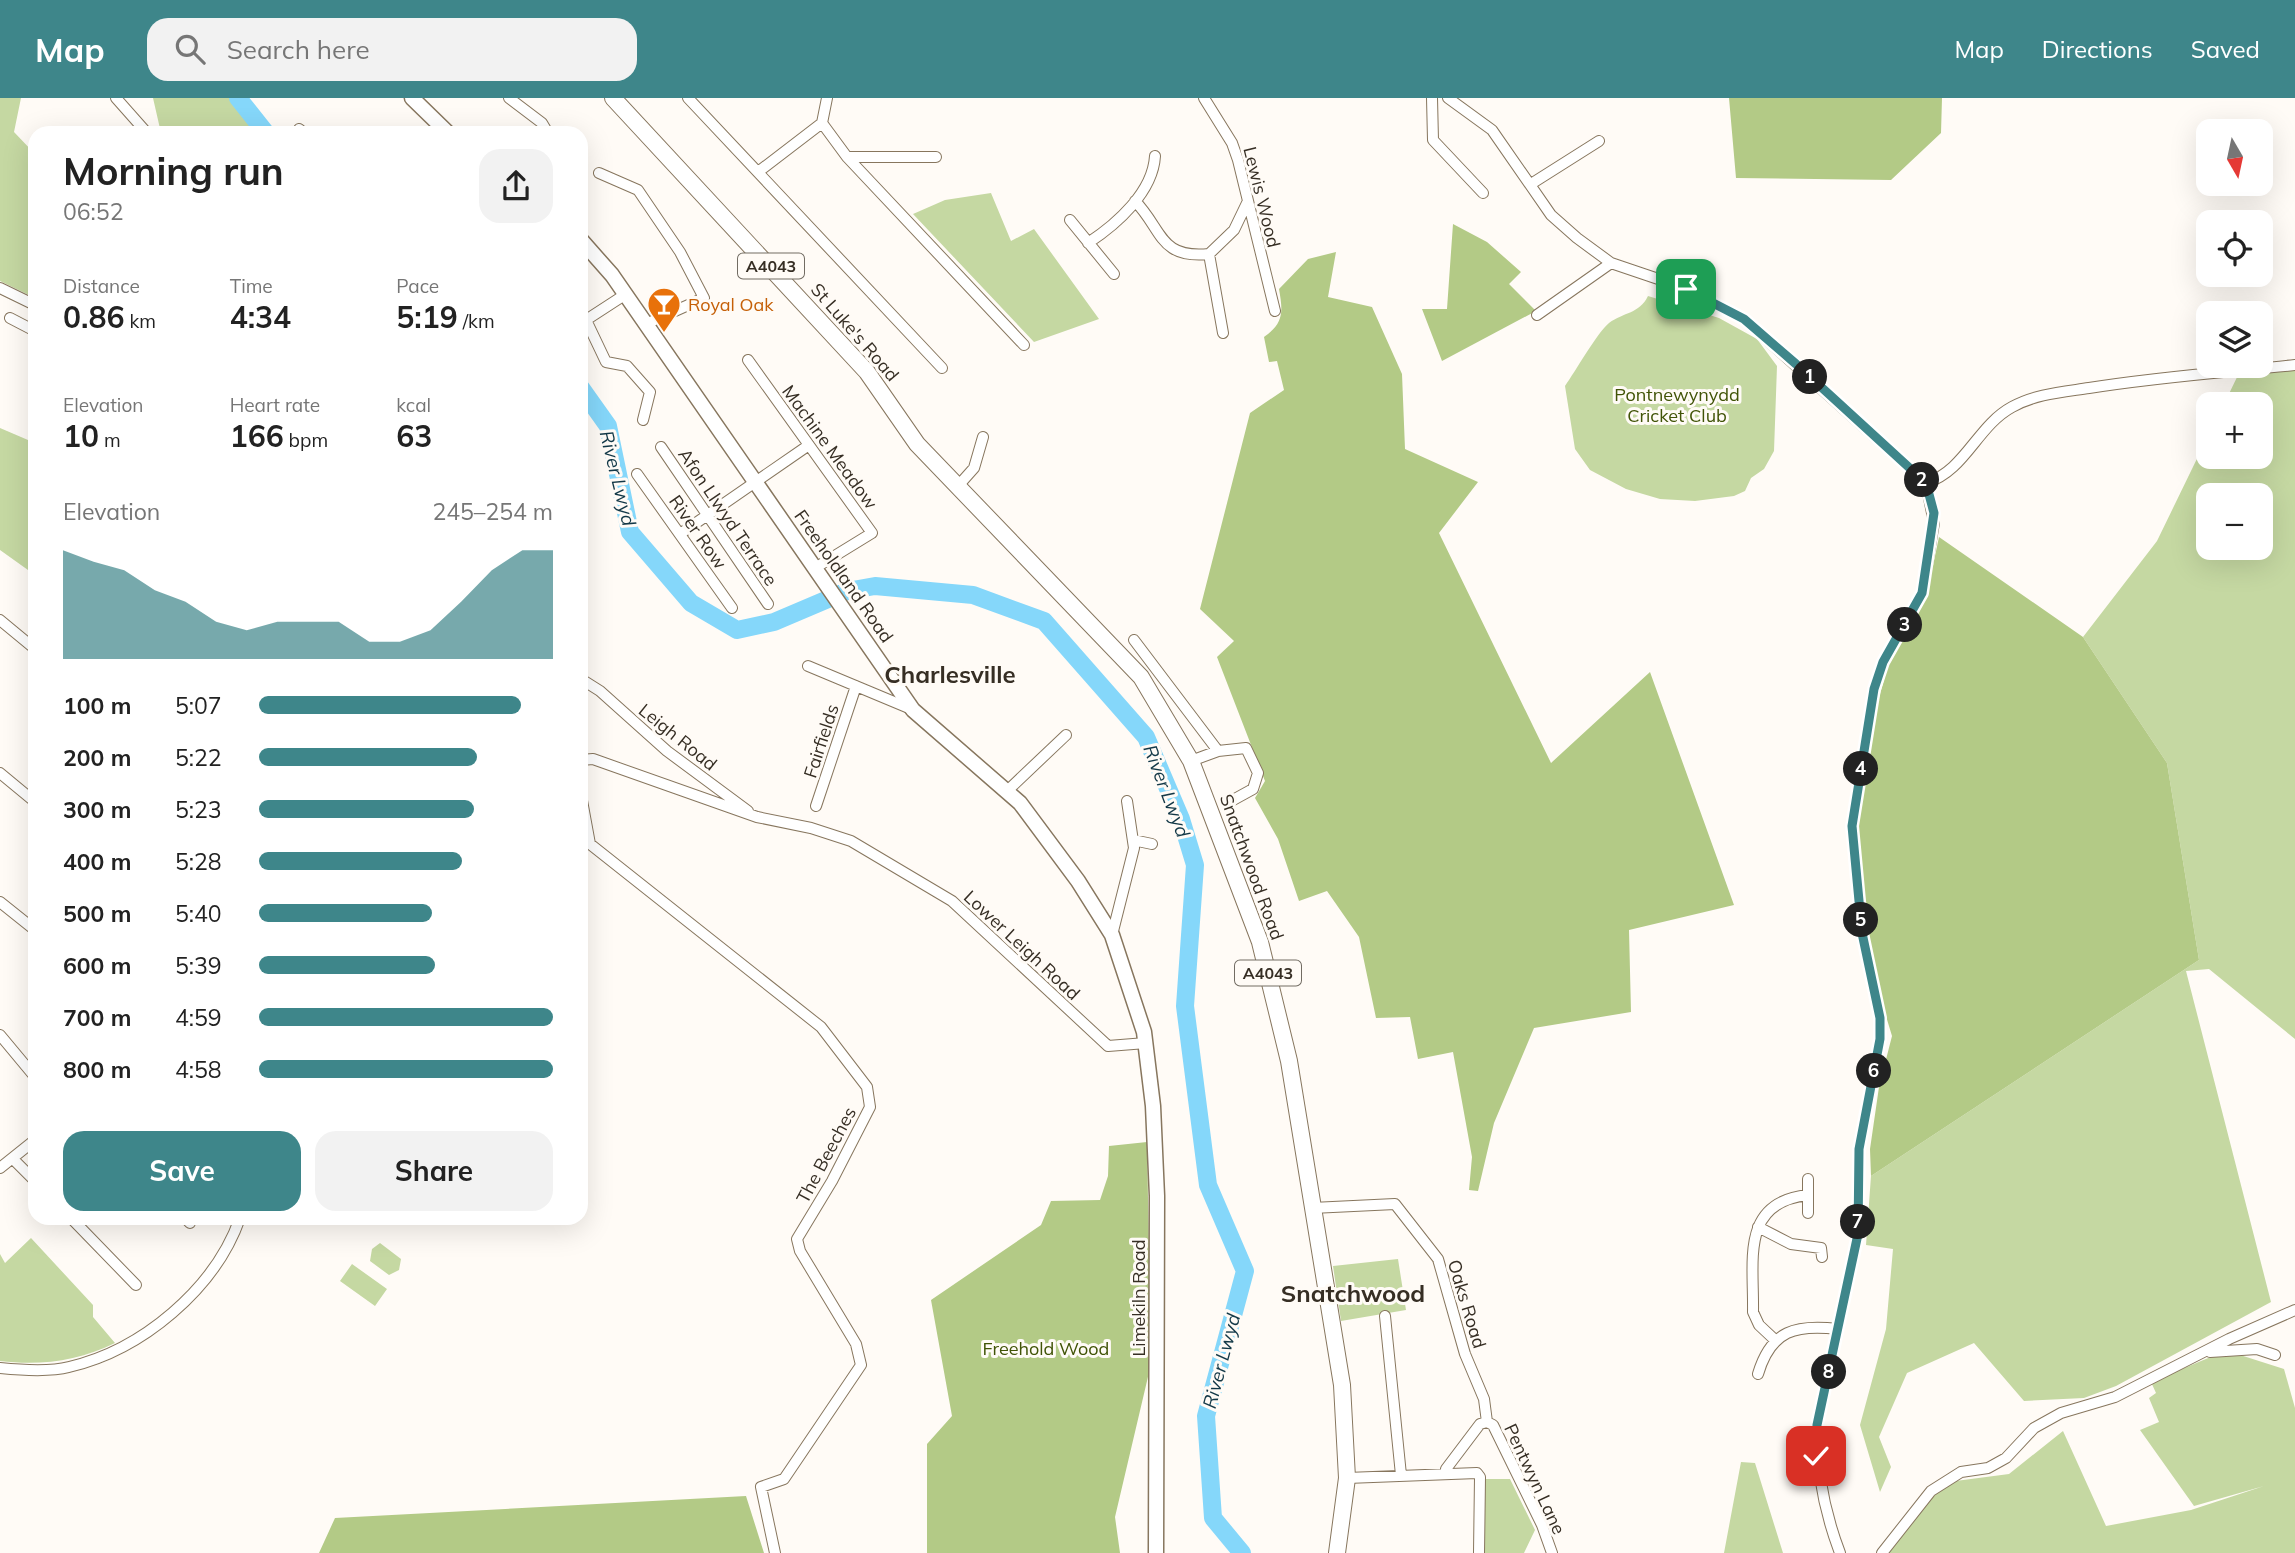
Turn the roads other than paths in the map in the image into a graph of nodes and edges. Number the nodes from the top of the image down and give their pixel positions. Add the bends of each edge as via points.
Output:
1 (116, 98) edge
2 (412, 98) edge
3 (509, 98) edge
4 (613, 98) edge
5 (688, 98) edge
6 (827, 98) edge
7 (1204, 98) edge
8 (1432, 98) edge
9 (1448, 98) edge
10 (822, 123) junction
11 (141, 126) edge
12 (441, 126) edge
13 (544, 126) edge
14 (1599, 141) dead end
15 (936, 156) dead end
16 (1155, 156) dead end
17 (847, 157) junction
18 (758, 172) junction
19 (599, 173) dead end
20 (1531, 184) junction
21 (1483, 193) dead end
22 (1135, 201) junction
23 (1247, 203) junction
24 (1070, 220) dead end
25 (1088, 243) junction
26 (588, 248) edge
27 (1209, 254) junction
28 (1611, 263) junction
29 (1114, 274) dead end
30 (0, 288) edge
31 (626, 294) junction
32 (28, 302) edge
33 (1275, 311) dead end
34 (588, 315) edge
35 (1537, 315) dead end
36 (10, 318) dead end
37 (646, 324) junction
38 (28, 327) edge
39 (588, 328) edge
40 (1223, 333) dead end
41 (1024, 345) dead end
42 (748, 360) dead end
43 (2295, 365) edge
44 (942, 369) dead end
45 (643, 420) dead end
46 (983, 438) dead end
47 (809, 445) junction
48 (661, 447) dead end
49 (638, 474) dead end
50 (755, 481) junction
51 (1926, 483) junction
52 (958, 486) junction
53 (708, 514) junction
54 (680, 534) junction
55 (815, 568) junction
56 (768, 604) dead end
57 (732, 608) dead end
58 (0, 620) edge
59 (1134, 640) dead end
60 (28, 643) edge
61 (808, 666) dead end
62 (588, 683) edge
63 (856, 686) junction
64 (913, 710) junction
65 (1066, 735) dead end
66 (1218, 751) junction
67 (588, 759) edge
68 (1191, 761) junction
69 (0, 773) edge
70 (1006, 792) junction
71 (28, 796) edge
72 (1233, 800) dead end
73 (1127, 801) dead end
74 (816, 806) dead end
75 (757, 817) junction
76 (588, 833) edge
77 (1133, 841) junction
78 (1152, 844) dead end
79 (0, 902) edge
80 (28, 924) edge
81 (1112, 935) junction
82 (0, 1035) edge
83 (1146, 1043) junction
84 (28, 1069) edge
85 (28, 1146) edge
86 (13, 1159) junction
87 (0, 1168) edge
88 (28, 1174) edge
89 (1808, 1179) dead end
90 (1808, 1195) junction
91 (1312, 1208) junction
92 (1808, 1213) dead end
93 (78, 1225) edge
94 (237, 1225) edge
95 (1758, 1227) junction
96 (1822, 1257) dead end
97 (136, 1285) dead end
98 (2295, 1310) edge
99 (1385, 1316) dead end
100 (1838, 1329) junction
101 (1776, 1341) junction
102 (2275, 1355) dead end
103 (0, 1368) edge
104 (1758, 1374) dead end
105 (2159, 1374) junction
106 (1487, 1422) junction
107 (1447, 1474) junction
108 (1401, 1475) junction
109 (1347, 1478) junction
110 (775, 1553) edge
111 (1156, 1553) edge
112 (1336, 1553) edge
113 (1479, 1553) edge
114 (1552, 1553) edge
115 (1840, 1553) edge
116 (1882, 1553) edge

1 - 11 street
2 - 12 main road
3 - 13 street
4 - 52 main road, St Luke's Road / A4043 via 867,372 917,444
5 - 18 street
6 - 10 street
7 - 23 street, Lewis Wood via 1232,143
8 - 21 street via 1433,139
9 - 20 street via 1492,130
10 - 17 street
10 - 18 street
14 - 20 street
15 - 17 street
16 - 22 street via 1154,173
17 - 41 street
18 - 44 street
19 - 37 street via 639,190 704,298
20 - 28 street via 1551,215
22 - 25 street
22 - 27 street via 1168,247 1180,253
23 - 27 street via 1234,230
23 - 33 street, Lewis Wood
24 - 25 street
25 - 29 street
26 - 31 main road, Freeholdland Road
27 - 40 street
28 - 35 street
28 - 51 street via 1676,285 1744,319
30 - 32 street
31 - 34 street
31 - 37 main road, Freeholdland Road
36 - 38 street
37 - 50 main road, Freeholdland Road
39 - 45 street via 606,362 627,366 650,392
42 - 47 street, Machine Meadow
43 - 51 street via 2111,384 2031,399 2010,408 1986,429 1944,478
46 - 52 street via 974,468
47 - 50 street
47 - 55 street, Machine Meadow via 872,533
48 - 53 street, Afon Llwyd Terrace
49 - 54 street, River Row
50 - 53 street
50 - 55 main road, Freeholdland Road
51 - 100 street via 1934,523 1922,593 1883,662 1874,689 1852,826 1862,933 1880,1018 1880,1039 1859,1149 1858,1234
52 - 68 main road, Snatchwood Road / A4043 via 1141,677
53 - 54 street
53 - 56 street, Afon Llwyd Terrace
54 - 57 street, River Row
55 - 64 main road, Freeholdland Road
58 - 60 street
59 - 66 street
61 - 63 street
62 - 75 street, Leigh Road via 667,751
63 - 64 street
63 - 74 street, Fairfields
64 - 70 main road, Freeholdland Road
65 - 70 street
66 - 68 street
66 - 72 street via 1246,748 1258,773 1253,789
67 - 75 street
68 - 91 main road, Snatchwood Road / A4043 via 1260,942 1289,1061
69 - 71 street
70 - 81 main road, Freeholdland Road via 1020,803
73 - 77 street
75 - 83 street, Lower Leigh Road via 811,828 862,848 952,901 1108,1046
76 - 110 street, The Beeches via 590,844 821,1027 867,1087 870,1107 797,1239 856,1344 861,1365 784,1479 761,1487
77 - 78 street
77 - 81 street
79 - 80 street
81 - 83 main road, Freeholdland Road
82 - 84 street
83 - 111 main road, Limekiln Road via 1157,1196
85 - 86 street
86 - 87 street
86 - 88 street
89 - 90 street
90 - 92 street
90 - 95 street via 1774,1205
91 - 106 street, Oaks Road via 1395,1204 1438,1259 1465,1354 1484,1399
91 - 109 main road, Snatchwood Road / A4043 via 1342,1385
93 - 97 street
94 - 103 street via 223,1254 196,1291 116,1352 67,1368
95 - 96 street via 1791,1244 1821,1248
95 - 101 street via 1753,1312
98 - 105 street
99 - 108 street
100 - 101 street via 1798,1327
100 - 115 street via 1817,1425 1816,1456 1826,1517
101 - 104 street via 1762,1359
102 - 105 street via 2257,1349 2209,1352 2166,1375
105 - 116 street via 2115,1397 2061,1413 2034,1428 2006,1458 1988,1468 1961,1472 1931,1491
106 - 107 street via 1446,1469
106 - 114 street, Pentwyn Lane via 1493,1425
107 - 108 street
107 - 113 street via 1477,1473 1480,1477
108 - 109 street
109 - 112 main road, Snatchwood Road / A4043

